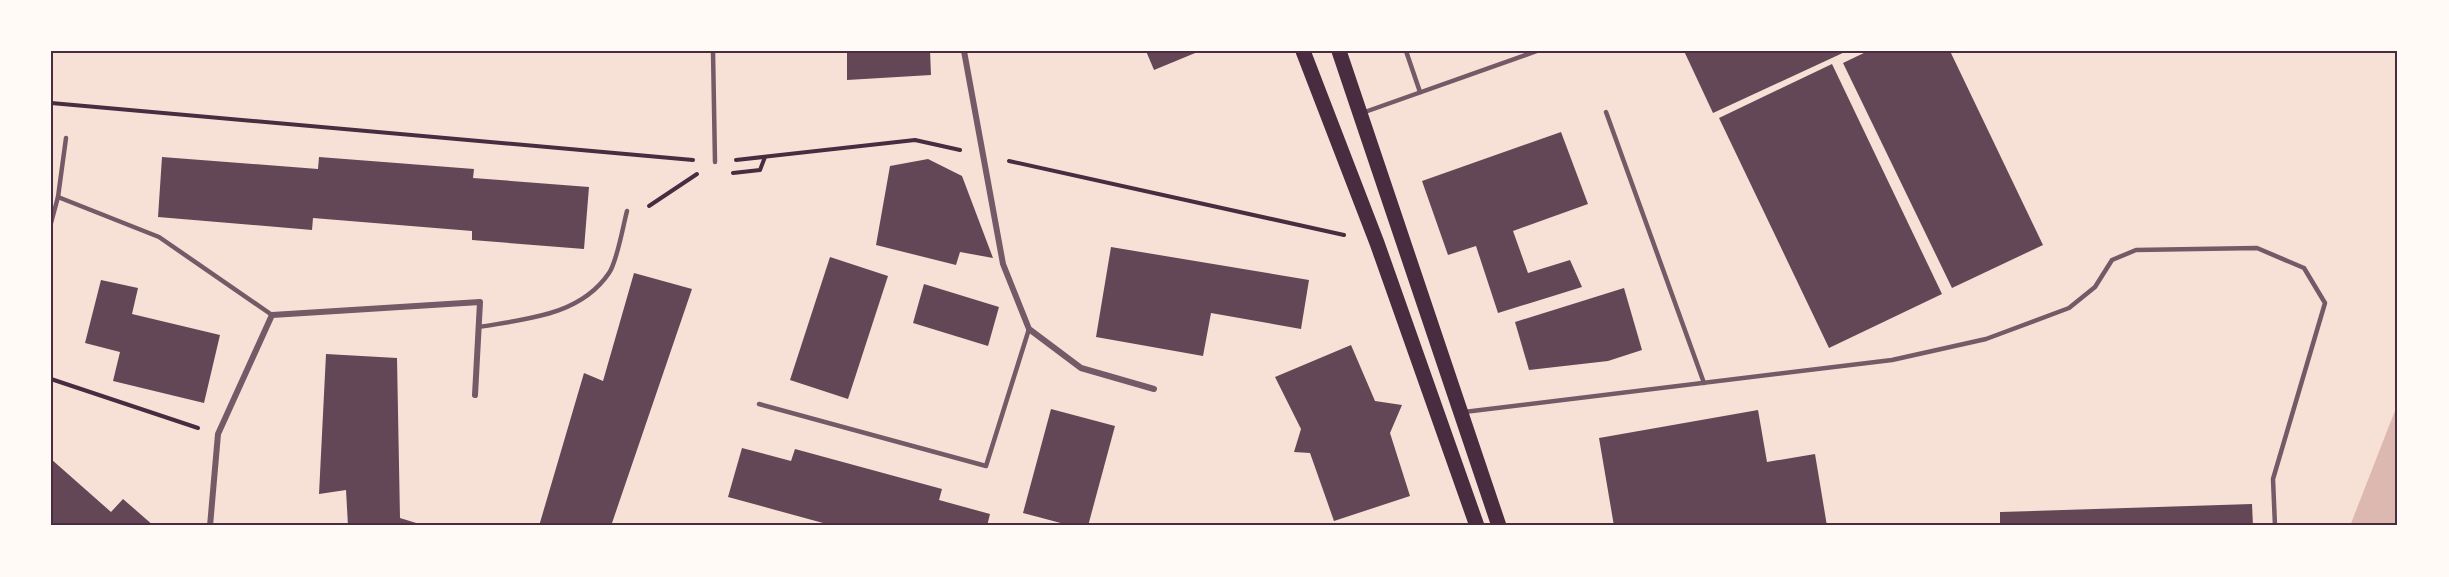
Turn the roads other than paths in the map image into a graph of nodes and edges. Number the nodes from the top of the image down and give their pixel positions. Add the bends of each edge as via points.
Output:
1 (712, 51) edge
2 (964, 51) edge
3 (1303, 51) edge
4 (1339, 51) edge
5 (1406, 51) edge
6 (1538, 51) edge
7 (1420, 93) junction
8 (1606, 112) dead end
9 (1361, 114) junction
10 (66, 138) dead end
11 (715, 162) road end
12 (58, 197) junction
13 (627, 211) road end
14 (51, 223) edge
15 (272, 315) junction
16 (479, 327) junction
17 (1029, 329) junction
18 (1704, 383) junction
19 (1154, 389) dead end
20 (476, 396) dead end
21 (759, 404) dead end
22 (1459, 412) junction
23 (210, 526) edge
24 (1477, 526) edge
25 (1499, 526) edge
26 (2275, 526) edge

1 - 11 lane
2 - 17 street via 1002,264
3 - 24 main road via 1377,243
4 - 9 main road
5 - 7 lane
6 - 7 lane
7 - 9 lane
8 - 18 lane
9 - 22 main road
10 - 12 lane
12 - 14 lane
12 - 15 lane via 159,237
13 - 16 lane via 610,272 586,297 554,313
15 - 16 street via 480,302
15 - 23 street via 218,434
16 - 20 street
17 - 19 street via 1081,368
17 - 21 lane via 986,465
18 - 22 lane
18 - 26 lane via 1892,360 1986,339 2069,308 2095,287 2112,260 2136,250 2257,248 2304,268 2325,303 2273,479
22 - 25 main road

